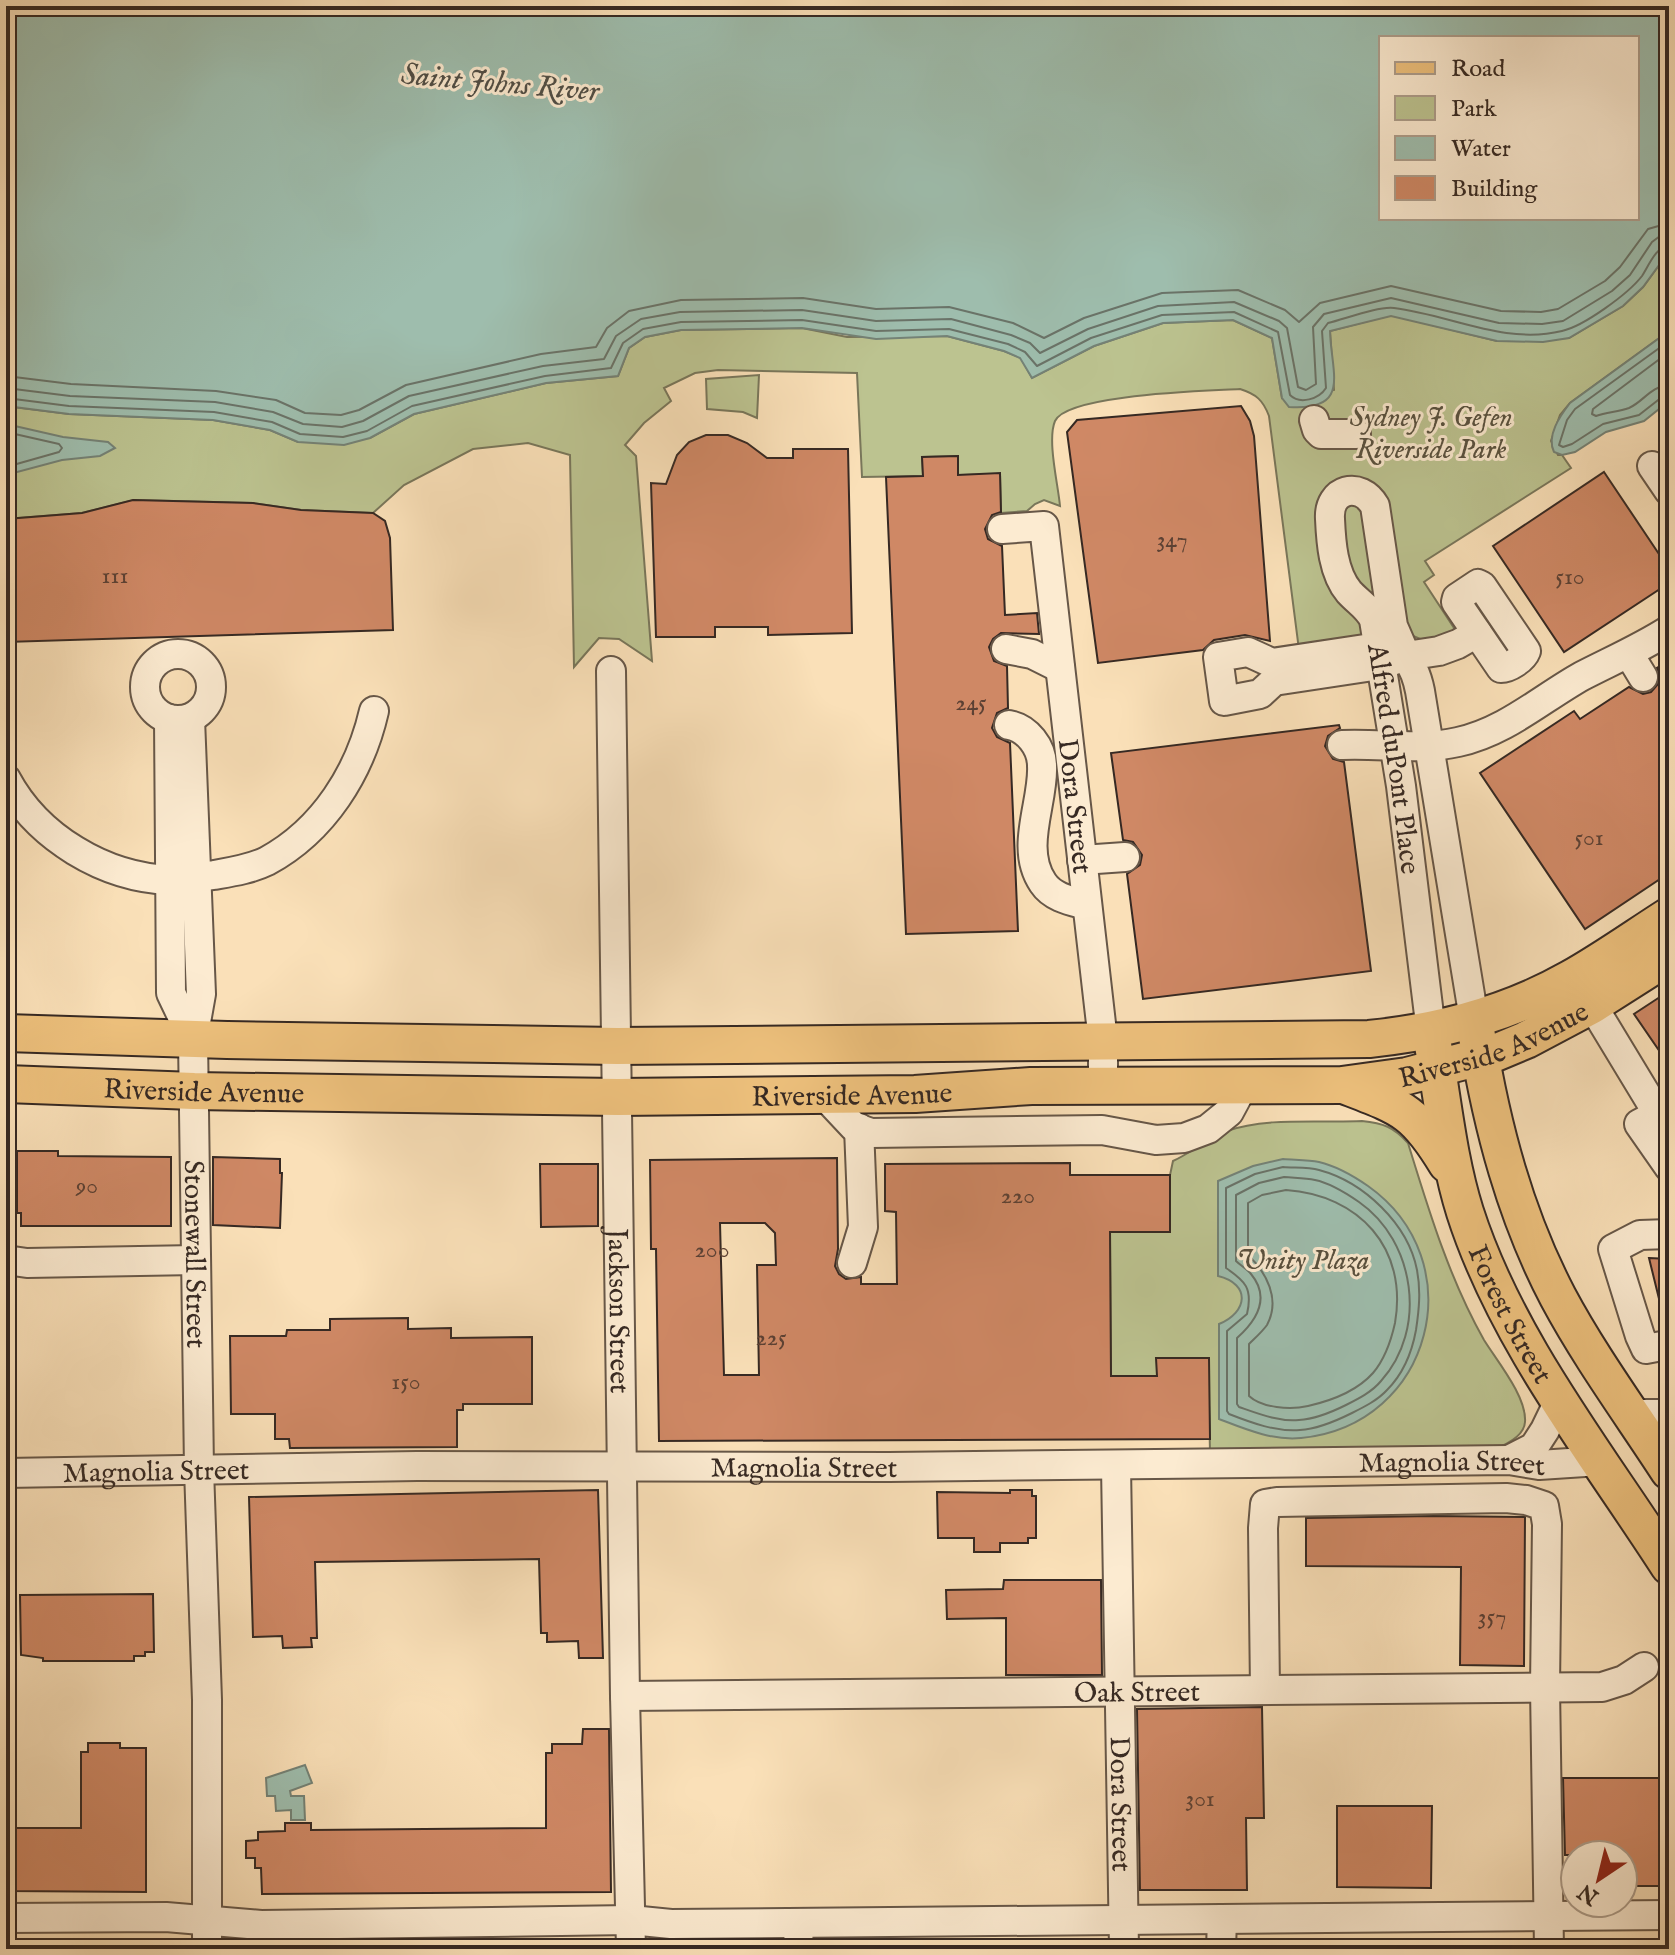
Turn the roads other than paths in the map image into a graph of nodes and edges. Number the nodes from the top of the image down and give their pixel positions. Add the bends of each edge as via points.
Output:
1 (1314, 420) dead end
2 (1356, 434) dead end
3 (1652, 466) dead end
4 (1669, 491) edge
5 (1002, 529) dead end
6 (1477, 633) dead end
7 (1006, 649) dead end
8 (1650, 655) edge
9 (1388, 656) junction
10 (1060, 668) junction
11 (611, 671) dead end
12 (1273, 672) dead end
13 (374, 711) dead end
14 (179, 719) dead end
15 (1009, 725) dead end
16 (1342, 745) dead end
17 (1429, 746) junction
18 (1394, 747) junction
19 (6, 779) edge
20 (1125, 857) dead end
21 (1082, 860) junction
22 (183, 879) junction
23 (1087, 905) junction
24 (1669, 916) edge
25 (1669, 956) edge
26 (1592, 1005) junction
27 (1474, 1019) junction
28 (1431, 1031) junction
29 (1543, 1032) junction
30 (6, 1033) edge
31 (193, 1039) junction
32 (1103, 1041) junction
33 (617, 1046) junction
34 (1481, 1058) junction
35 (1437, 1070) junction
36 (6, 1084) edge
37 (1342, 1085) junction
38 (1243, 1086) junction
39 (1103, 1087) junction
40 (194, 1091) junction
41 (824, 1095) junction
42 (618, 1097) junction
43 (859, 1128) junction
44 (1497, 1133) junction
45 (1669, 1167) edge
46 (1454, 1176) junction
47 (1669, 1234) edge
48 (196, 1260) junction
49 (17, 1262) edge
50 (852, 1263) dead end
51 (1667, 1345) dead end
52 (1560, 1399) junction
53 (1632, 1414) junction
54 (1669, 1414) edge
55 (1509, 1460) junction
56 (1600, 1461) junction
57 (624, 1466) junction
58 (1116, 1466) junction
59 (199, 1469) junction
60 (1669, 1471) edge
61 (6, 1473) edge
62 (1669, 1566) edge
63 (1644, 1667) dead end
64 (1545, 1687) junction
65 (1265, 1690) junction
66 (1119, 1692) junction
67 (625, 1696) junction
68 (1669, 1915) edge
69 (1548, 1916) junction
70 (6, 1918) edge
71 (1222, 1919) junction
72 (631, 1920) junction
73 (1124, 1920) junction
74 (207, 1935) edge
75 (671, 1936) edge
76 (799, 1936) edge
77 (631, 1949) edge
78 (1124, 1949) edge
79 (1221, 1949) edge
80 (1549, 1949) edge

1 - 2 street via 1321,434
3 - 4 street
5 - 10 street, Dora Street via 1044,526
6 - 9 street via 1445,649
7 - 10 street
8 - 17 street via 1584,676 1495,730
9 - 9 street via 1393,626 1375,506 1363,492 1349,491 1330,507 1336,566 1345,586 1372,615
9 - 12 street
9 - 17 street, Alfred duPont Place via 1418,682
9 - 18 street, Alfred duPont Place
10 - 21 street, Dora Street
11 - 33 street, Jackson Street
13 - 22 street via 367,744 349,779 327,812 299,838 266,861
14 - 22 street, Stonewall Street
15 - 23 street via 1037,746 1042,765 1033,829 1034,858 1043,884 1060,898
16 - 18 street
17 - 18 street
17 - 27 street, Alfred duPont Place
18 - 28 street, Alfred duPont Place
19 - 22 street via 32,817 62,843 129,873
20 - 21 street
21 - 23 street, Dora Street
22 - 31 street, Stonewall Street via 201,994
23 - 32 street, Dora Street
24 - 27 main road, Riverside Avenue via 1568,981
25 - 26 main road, Riverside Avenue
26 - 29 main road, Riverside Avenue
26 - 45 street via 1658,1114 1639,1124
27 - 28 main road, Riverside Avenue
27 - 34 main road, Forest Street
28 - 32 main road, Riverside Avenue via 1369,1039
28 - 35 main road, Forest Street
29 - 34 main road, Riverside Avenue
29 - 44 main road via 1507,1084
30 - 31 main road, Riverside Avenue
31 - 33 main road, Riverside Avenue
31 - 40 street, Stonewall Street
32 - 33 main road, Riverside Avenue
32 - 39 street, Dora Street
33 - 42 street, Jackson Street
34 - 35 main road, Riverside Avenue
34 - 44 main road, Forest Street
35 - 37 main road, Riverside Avenue
35 - 46 main road, Forest Street
36 - 40 main road, Riverside Avenue
37 - 38 main road, Riverside Avenue
37 - 46 main road via 1398,1106 1416,1120
38 - 39 main road, Riverside Avenue
38 - 43 street via 1229,1112 1208,1129 1184,1138 1156,1140 1102,1130 871,1133
39 - 41 main road, Riverside Avenue
40 - 42 main road, Riverside Avenue
40 - 48 street, Stonewall Street
41 - 42 main road, Riverside Avenue
41 - 43 street
42 - 57 street, Jackson Street
43 - 50 street via 863,1227
44 - 53 main road, Forest Street via 1542,1265
46 - 52 main road, Forest Street via 1492,1281
47 - 51 street via 1640,1235 1613,1249 1646,1349
48 - 49 street
48 - 59 street, Stonewall Street
52 - 55 street via 1534,1447
52 - 56 main road, Forest Street
53 - 54 street
53 - 60 main road, Forest Street
55 - 56 street, Magnolia Street via 1539,1465
55 - 58 street, Magnolia Street
56 - 62 main road, Forest Street
57 - 58 street, Magnolia Street
57 - 59 street, Magnolia Street
57 - 67 street, Jackson Street
58 - 66 street, Dora Street
59 - 61 street, Magnolia Street
59 - 74 street, Stonewall Street via 207,1700
63 - 64 street, Oak Street via 1602,1687
64 - 65 street, Oak Street
64 - 65 street via 1544,1506 1506,1498 1265,1504
64 - 69 street
65 - 66 street, Oak Street
66 - 67 street, Oak Street
66 - 73 street, Dora Street
67 - 72 street, Jackson Street
68 - 69 street
69 - 71 street
69 - 80 street
70 - 74 street via 166,1917
71 - 73 street
71 - 79 street
72 - 74 street via 261,1925
72 - 75 street
72 - 77 street, Jackson Street
73 - 76 street
73 - 78 street, Dora Street
75 - 76 street

